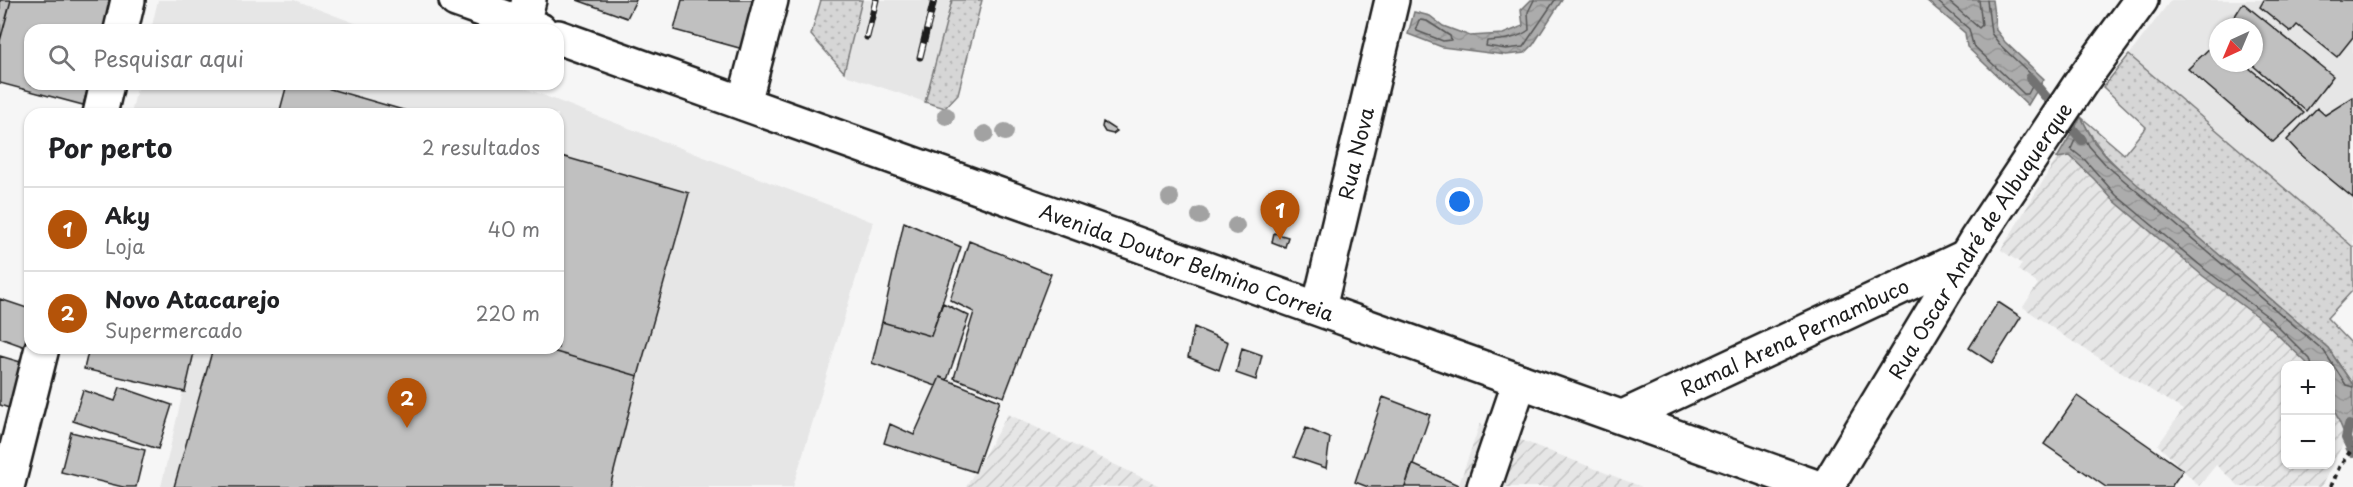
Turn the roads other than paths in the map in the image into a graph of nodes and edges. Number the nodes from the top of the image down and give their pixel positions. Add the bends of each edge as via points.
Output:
1 (128, 0) edge
2 (456, 0) edge
3 (771, 0) edge
4 (1392, 0) edge
5 (2141, 0) edge
6 (531, 18) edge
7 (122, 24) edge
8 (564, 39) edge
9 (106, 90) edge
10 (744, 103) junction
11 (101, 108) edge
12 (1965, 257) junction
13 (1319, 308) junction
14 (41, 354) edge
15 (1520, 381) junction
16 (1623, 417) junction
17 (8, 487) edge
18 (1484, 487) edge
19 (1816, 487) edge
20 (1827, 487) edge

1 - 7 street
2 - 6 street
3 - 10 street
4 - 13 street, Rua Nova
5 - 12 street, Rua Oscar André de Albuquerque via 2040,142
8 - 10 street, Avenida Doutor Belmino Correia
9 - 11 street
10 - 13 street, Avenida Doutor Belmino Correia
12 - 16 street, Ramal Arena Pernambuco
12 - 20 street, Rua Oscar André de Albuquerque
13 - 15 street, Avenida Doutor Belmino Correia
14 - 17 street
15 - 16 street, Avenida Doutor Belmino Correia
15 - 18 street
16 - 19 street, Avenida Doutor Belmino Correia

